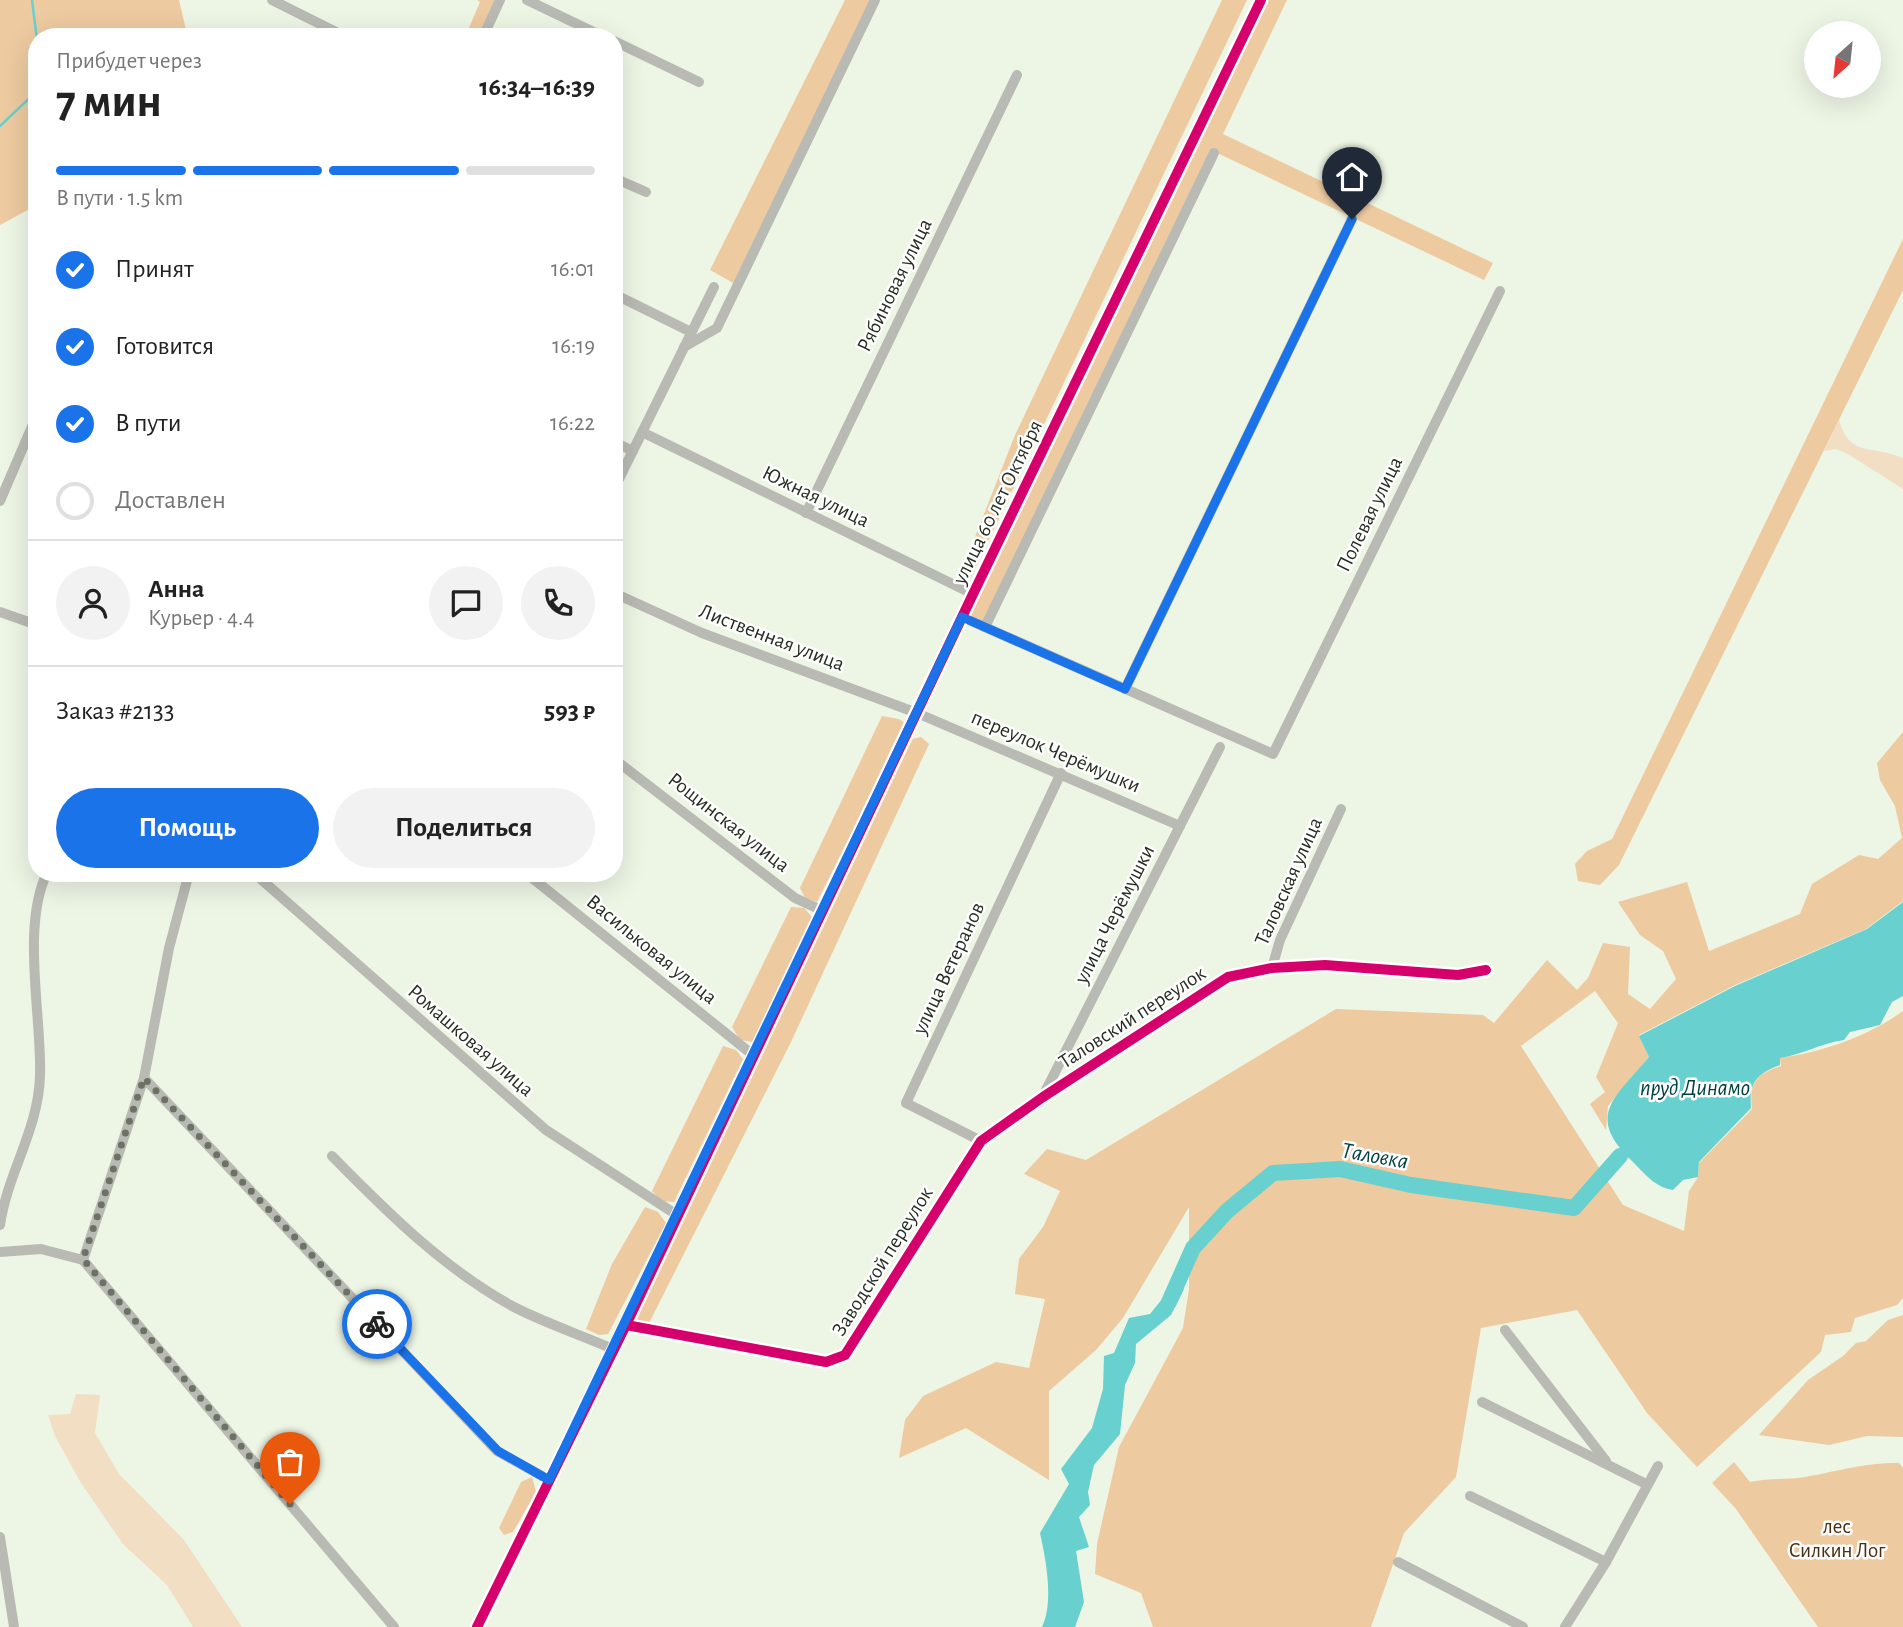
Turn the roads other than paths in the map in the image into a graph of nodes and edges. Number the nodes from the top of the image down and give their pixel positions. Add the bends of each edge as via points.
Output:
1 (272, 0) edge
2 (500, 0) edge
3 (527, 0) edge
4 (875, 0) edge
5 (1261, 0) edge
6 (328, 28) edge
7 (488, 28) edge
8 (585, 28) edge
9 (623, 45) edge
10 (1017, 75) dead end
11 (699, 82) dead end
12 (1214, 153) dead end
13 (623, 182) edge
14 (646, 192) dead end
15 (1352, 219) dead end
16 (714, 287) dead end
17 (1500, 291) dead end
18 (623, 298) edge
19 (691, 332) junction
20 (684, 347) junction
21 (642, 432) junction
22 (28, 436) edge
23 (623, 446) edge
24 (633, 451) junction
25 (623, 471) edge
26 (0, 501) edge
27 (806, 513) junction
28 (973, 594) junction
29 (623, 597) edge
30 (0, 612) edge
31 (962, 617) junction
32 (28, 622) edge
33 (985, 627) junction
34 (1125, 689) junction
35 (917, 713) junction
36 (1220, 747) dead end
37 (623, 765) edge
38 (1060, 773) junction
39 (1341, 810) dead end
40 (1180, 826) junction
41 (45, 882) edge
42 (187, 882) edge
43 (264, 882) edge
44 (537, 882) edge
45 (823, 911) junction
46 (1272, 968) junction
47 (1486, 970) dead end
48 (753, 1055) junction
49 (144, 1078) junction
50 (1043, 1097) junction
51 (981, 1141) junction
52 (332, 1156) dead end
53 (677, 1215) junction
54 (0, 1225) edge
55 (0, 1252) edge
56 (83, 1259) junction
57 (626, 1325) junction
58 (1505, 1330) dead end
59 (613, 1349) junction
60 (1482, 1402) dead end
61 (1608, 1464) junction
62 (1658, 1466) dead end
63 (549, 1480) junction
64 (1646, 1484) junction
65 (1470, 1496) dead end
66 (0, 1538) edge
67 (1398, 1562) dead end
68 (1606, 1562) junction
69 (14, 1627) edge
70 (394, 1627) edge
71 (477, 1627) edge
72 (1523, 1627) edge
73 (1565, 1627) edge

1 - 6 street
2 - 7 street
3 - 8 street
4 - 20 street via 717,328
5 - 28 street, улица 60 лет Октября
9 - 11 street
10 - 27 street, Рябиновая улица
12 - 33 street
13 - 14 street
15 - 34 street
16 - 19 street
17 - 34 street, Полевая улица via 1273,754
18 - 19 street
19 - 20 street
20 - 21 street
21 - 24 street
21 - 27 street, Южная улица
22 - 26 street
23 - 24 street
24 - 25 street
27 - 28 street, Южная улица
28 - 31 street, улица 60 лет Октября
29 - 35 street, Лиственная улица via 702,632
30 - 32 street
31 - 33 street
31 - 35 street, улица 60 лет Октября
33 - 34 street
35 - 38 street, переулок Черёмушки
35 - 45 street, улица 60 лет Октября
36 - 40 street, улица Черёмушки
37 - 45 street, Рощинская улица via 795,898
38 - 40 street, переулок Черёмушки
38 - 51 street, улица Ветеранов via 906,1103
39 - 46 street, Таловская улица via 1280,940
40 - 50 street, улица Черёмушки
41 - 54 street via 34,969 41,1076 29,1140
42 - 49 street
43 - 53 street, Ромашковая улица via 546,1130
44 - 48 street, Васильковая улица
45 - 48 street, улица 60 лет Октября
46 - 47 street, Таловский переулок via 1325,965 1458,975
46 - 50 street, Таловский переулок via 1228,977
48 - 53 street, улица 60 лет Октября
49 - 56 street
49 - 63 street via 498,1451
50 - 51 street, Таловский переулок
51 - 57 street, Заводской переулок via 845,1355 826,1362
52 - 59 street via 403,1228 454,1267 514,1307
53 - 57 street, улица 60 лет Октября
55 - 56 street via 41,1250
56 - 70 street
57 - 59 street, улица 60 лет Октября
58 - 61 street
59 - 63 street, улица 60 лет Октября
60 - 61 street
61 - 64 street
62 - 64 street
63 - 71 street, улица 60 лет Октября
64 - 68 street
65 - 68 street
66 - 69 street
67 - 72 street
68 - 73 street

